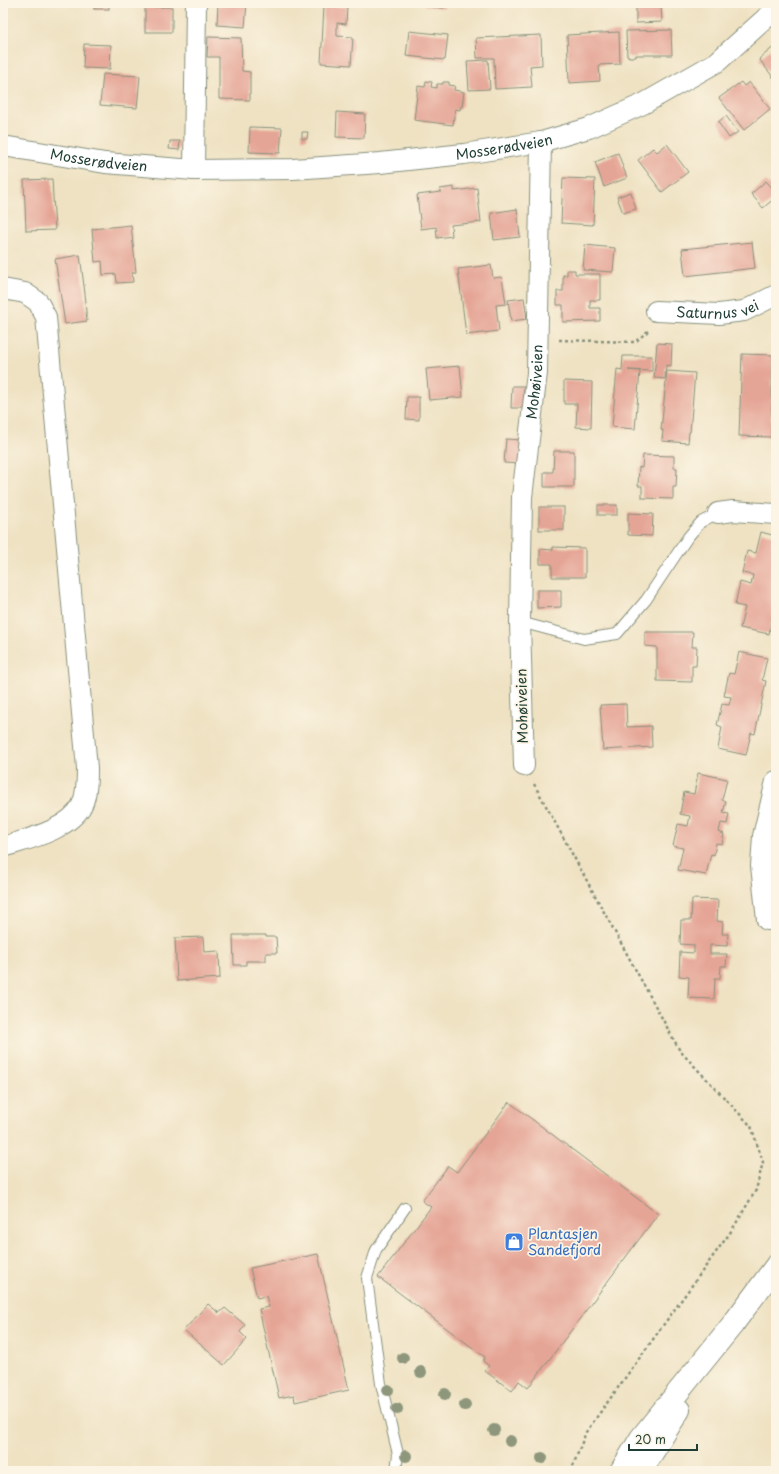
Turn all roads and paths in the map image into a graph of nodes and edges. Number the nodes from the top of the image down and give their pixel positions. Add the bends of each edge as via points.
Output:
1 (196, 3) edge
2 (776, 9) edge
3 (541, 142) junction
4 (3, 146) edge
5 (194, 170) junction
6 (3, 289) edge
7 (776, 295) edge
8 (656, 311) joint
9 (538, 339) junction
10 (718, 513) joint
11 (776, 514) edge
12 (520, 622) junction
13 (524, 766) joint
14 (776, 780) edge
15 (3, 846) edge
16 (767, 920) dead end
17 (405, 1208) dead end
18 (776, 1266) edge
19 (733, 1324) junction
20 (396, 1471) edge
21 (571, 1471) edge
22 (621, 1471) edge
23 (641, 1471) edge

1 - 5 street
2 - 3 street, Mosserødveien via 717,62 644,104 589,128
3 - 5 street, Mosserødveien via 380,163 293,169
3 - 9 street, Mohøiveien
4 - 5 street, Mosserødveien via 105,163
6 - 15 street via 25,293 38,302 46,316 87,788 82,806 69,820 53,831
7 - 8 street, Saturnus vei via 744,311 719,314
8 - 9 path via 651,328 635,342
9 - 12 street, Mohøiveien via 537,373 522,498
10 - 11 street via 733,511
10 - 12 lane via 701,522 688,537 646,600 617,634 584,639
12 - 13 street, Mohøiveien
13 - 21 path via 680,1051 751,1126 763,1162 756,1190 732,1230 586,1432
14 - 16 street via 763,836 761,866
17 - 20 lane via 376,1250 367,1278 381,1384 398,1454
18 - 19 main road
19 - 22 main road via 641,1438
19 - 23 main road

